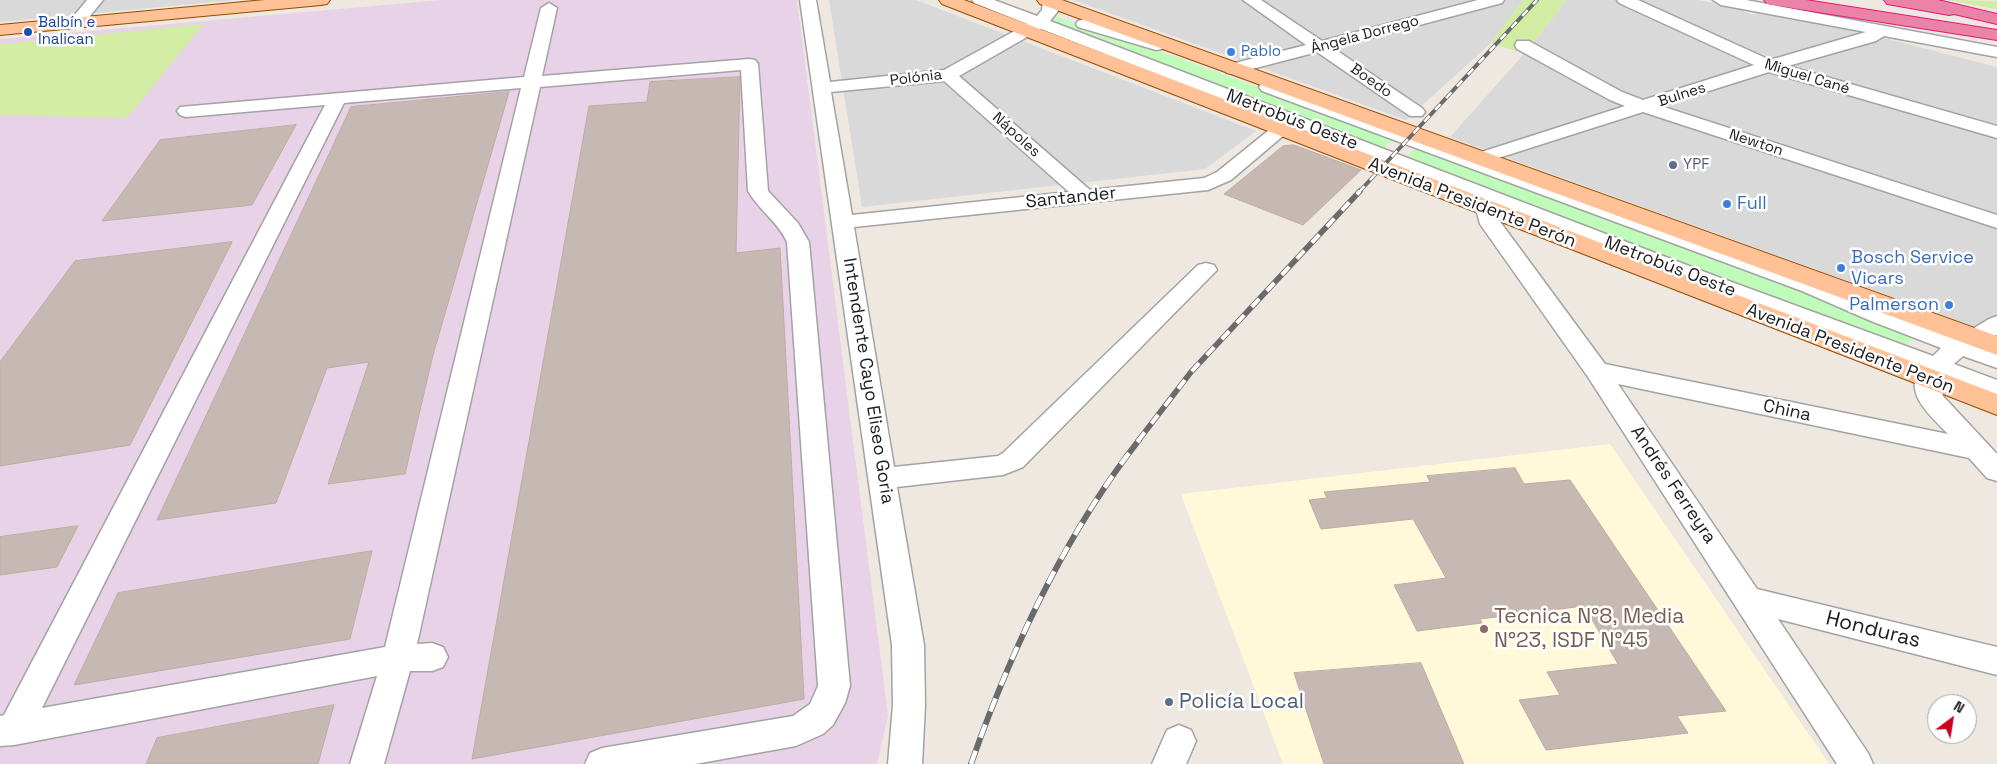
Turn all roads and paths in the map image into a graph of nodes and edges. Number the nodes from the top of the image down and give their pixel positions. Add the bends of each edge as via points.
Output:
1 (95, 0) edge
2 (321, 0) edge
3 (808, 0) edge
4 (948, 0) edge
5 (980, 0) edge
6 (1019, 0) edge
7 (1252, 0) edge
8 (1438, 0) edge
9 (1496, 0) edge
10 (1625, 0) edge
11 (1721, 0) edge
12 (1773, 0) edge
13 (1811, 0) edge
14 (1893, 0) edge
15 (1913, 0) edge
16 (549, 8) dead end
17 (1457, 10) junction
18 (1044, 11) edge
19 (1997, 19) edge
20 (76, 24) junction
21 (0, 30) edge
22 (1882, 30) junction
23 (1997, 35) edge
24 (1942, 42) junction
25 (1523, 44) dead end
26 (1321, 47) junction
27 (1997, 52) edge
28 (1997, 59) edge
29 (1769, 66) junction
30 (1234, 69) junction
31 (948, 75) junction
32 (532, 81) junction
33 (823, 88) junction
34 (338, 98) junction
35 (1645, 107) junction
36 (186, 111) dead end
37 (1416, 112) dead end
38 (1282, 130) junction
39 (1997, 132) edge
40 (1480, 158) junction
41 (1085, 196) junction
42 (1486, 209) junction
43 (844, 222) junction
44 (1997, 222) edge
45 (1206, 270) dead end
46 (1997, 324) edge
47 (1977, 343) edge
48 (1997, 360) edge
49 (1596, 371) junction
50 (1933, 373) junction
51 (1997, 389) edge
52 (1997, 405) edge
53 (1977, 450) junction
54 (1997, 471) edge
55 (882, 478) junction
56 (1748, 599) junction
57 (432, 657) dead end
58 (398, 658) junction
59 (1997, 661) edge
60 (7, 731) edge
61 (367, 764) edge
62 (602, 764) edge
63 (905, 764) edge
64 (1856, 764) edge

1 - 20 street
2 - 20 main road
3 - 33 street, Intendente Cayo Eliseo Goria
4 - 18 main road, Avenida Presidente Perón
5 - 18 street, Metrobús Oeste
6 - 18 street, Metrobús Oeste
7 - 26 street, Boedo
8 - 17 street
9 - 17 street, Ángela Dorrego
10 - 29 street, Miguel Cané
11 - 22 street
12 - 23 highway
13 - 23 highway
14 - 19 highway
15 - 19 highway
16 - 32 street
17 - 26 street, Ángela Dorrego
18 - 30 main road, Avenida Presidente Perón
18 - 31 street, Polónia
18 - 38 main road, Avenida Presidente Perón
18 - 47 street, Metrobús Oeste via 1101,31 1156,45 1810,286 1879,316
18 - 50 street, Metrobús Oeste
20 - 21 main road
22 - 24 street
22 - 29 street, Bulnes via 1870,37
24 - 27 street
24 - 28 street
25 - 35 street, Newton via 1616,96
26 - 30 street, Ángela Dorrego
26 - 37 street, Boedo
29 - 35 street, Bulnes
29 - 39 street, Miguel Cané
30 - 40 main road, Avenida Presidente Perón
31 - 33 street, Polónia
31 - 41 street, Nápoles
32 - 34 street
32 - 58 street
32 - 62 street via 749,64 758,191 791,227 798,242 834,686 829,706 815,723 796,731
33 - 43 street, Intendente Cayo Eliseo Goria
34 - 36 street
34 - 60 street
35 - 40 street, Bulnes
35 - 44 street, Newton
38 - 41 street, Santander via 1217,181
38 - 42 main road, Avenida Presidente Perón
40 - 47 main road, Avenida Presidente Perón
41 - 43 street, Santander
42 - 49 street, Andrés Ferreyra via 1491,224
42 - 50 main road, Avenida Presidente Perón
43 - 55 street, Intendente Cayo Eliseo Goria
45 - 55 street via 1013,460 1003,465
46 - 47 street
47 - 48 street, Metrobús Oeste
47 - 50 street via 1950,353
49 - 53 street, China
49 - 56 street, Andrés Ferreyra
50 - 51 street, Metrobús Oeste
50 - 52 main road, Avenida Presidente Perón
50 - 53 street via 1927,387 1932,400
53 - 54 street
55 - 63 street, Intendente Cayo Eliseo Goria via 908,645 909,705
56 - 59 street, Honduras
56 - 64 street, Andrés Ferreyra
57 - 58 street
58 - 60 street
58 - 61 street

